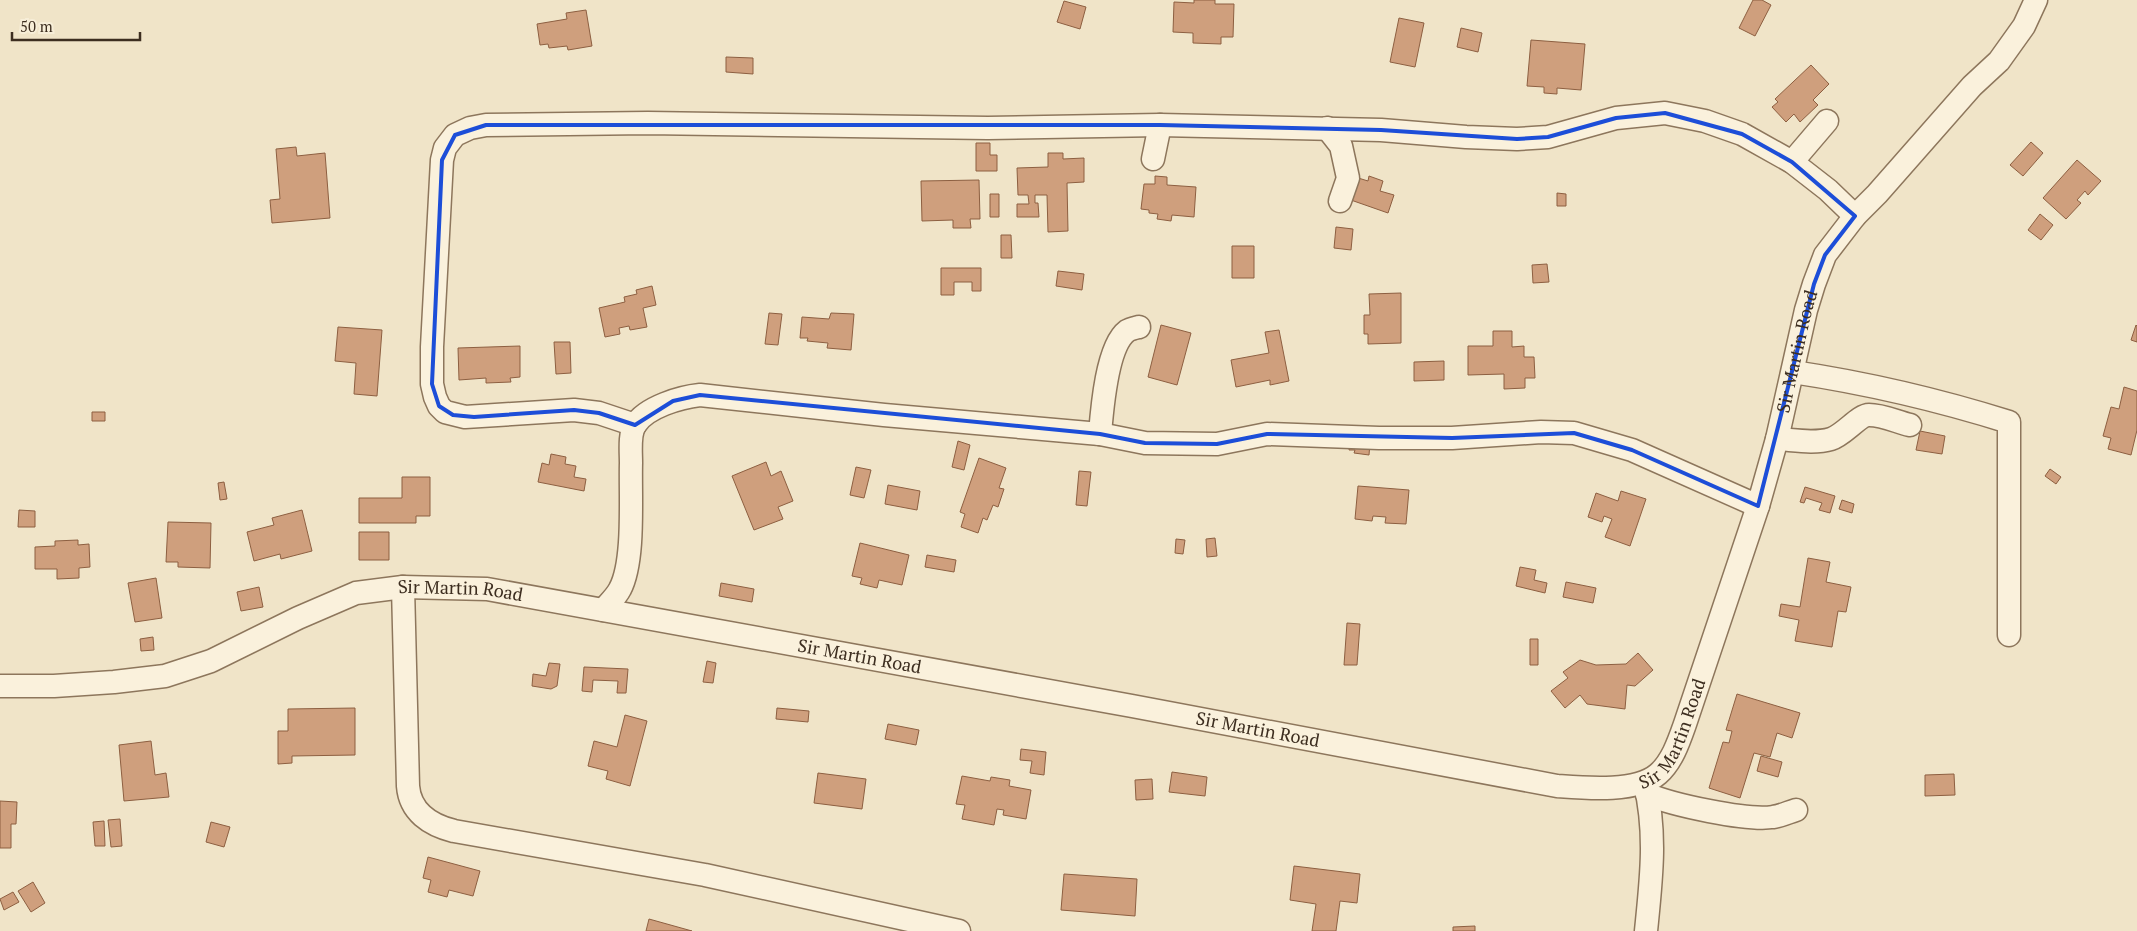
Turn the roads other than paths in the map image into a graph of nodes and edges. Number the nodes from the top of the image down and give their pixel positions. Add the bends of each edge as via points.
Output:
1 (2036, 0) edge
2 (1827, 122) dead end
3 (1160, 125) junction
4 (1327, 128) junction
5 (1152, 159) dead end
6 (1792, 162) junction
7 (1340, 201) dead end
8 (1855, 216) junction
9 (1138, 327) dead end
10 (1793, 372) junction
11 (635, 425) junction
12 (1910, 425) dead end
13 (1100, 434) junction
14 (1777, 439) junction
15 (1758, 506) junction
16 (403, 587) junction
17 (604, 610) junction
18 (2009, 635) dead end
19 (0, 686) edge
20 (1646, 788) junction
21 (1796, 810) dead end
22 (958, 931) edge
23 (1646, 931) edge

1 - 8 street, Sir Martin Road via 2024,26 1999,62 1972,86
2 - 6 street
3 - 4 street
3 - 5 street
3 - 11 street via 988,128 648,123 486,125 455,135 445,148 442,160 437,223 432,384 439,406 453,415 474,417 588,411
4 - 6 street via 1517,138 1548,136 1616,118 1665,113 1742,134
4 - 7 street via 1341,146 1348,178
6 - 8 street
8 - 10 street, Sir Martin Road via 1826,255 1814,284
9 - 13 street via 1128,330 1117,344 1103,392
10 - 14 street, Sir Martin Road
10 - 18 street via 1902,394 2009,422
11 - 13 street via 650,412 673,401 700,395
11 - 17 street via 631,446 625,576 621,588
12 - 14 street via 1867,414 1831,439 1816,442
13 - 15 street via 1146,443 1194,444 1232,442 1267,434 1443,438 1574,433 1632,450
14 - 15 street, Sir Martin Road
15 - 20 street, Sir Martin Road via 1676,748
16 - 17 street, Sir Martin Road via 488,589
16 - 19 street, Sir Martin Road via 356,593 212,661 165,676 54,686
16 - 22 street via 408,786 410,801 425,819 454,831 705,875
17 - 20 street, Sir Martin Road via 1556,786
20 - 21 street via 1673,803 1698,808 1762,817
20 - 23 street via 1652,833

